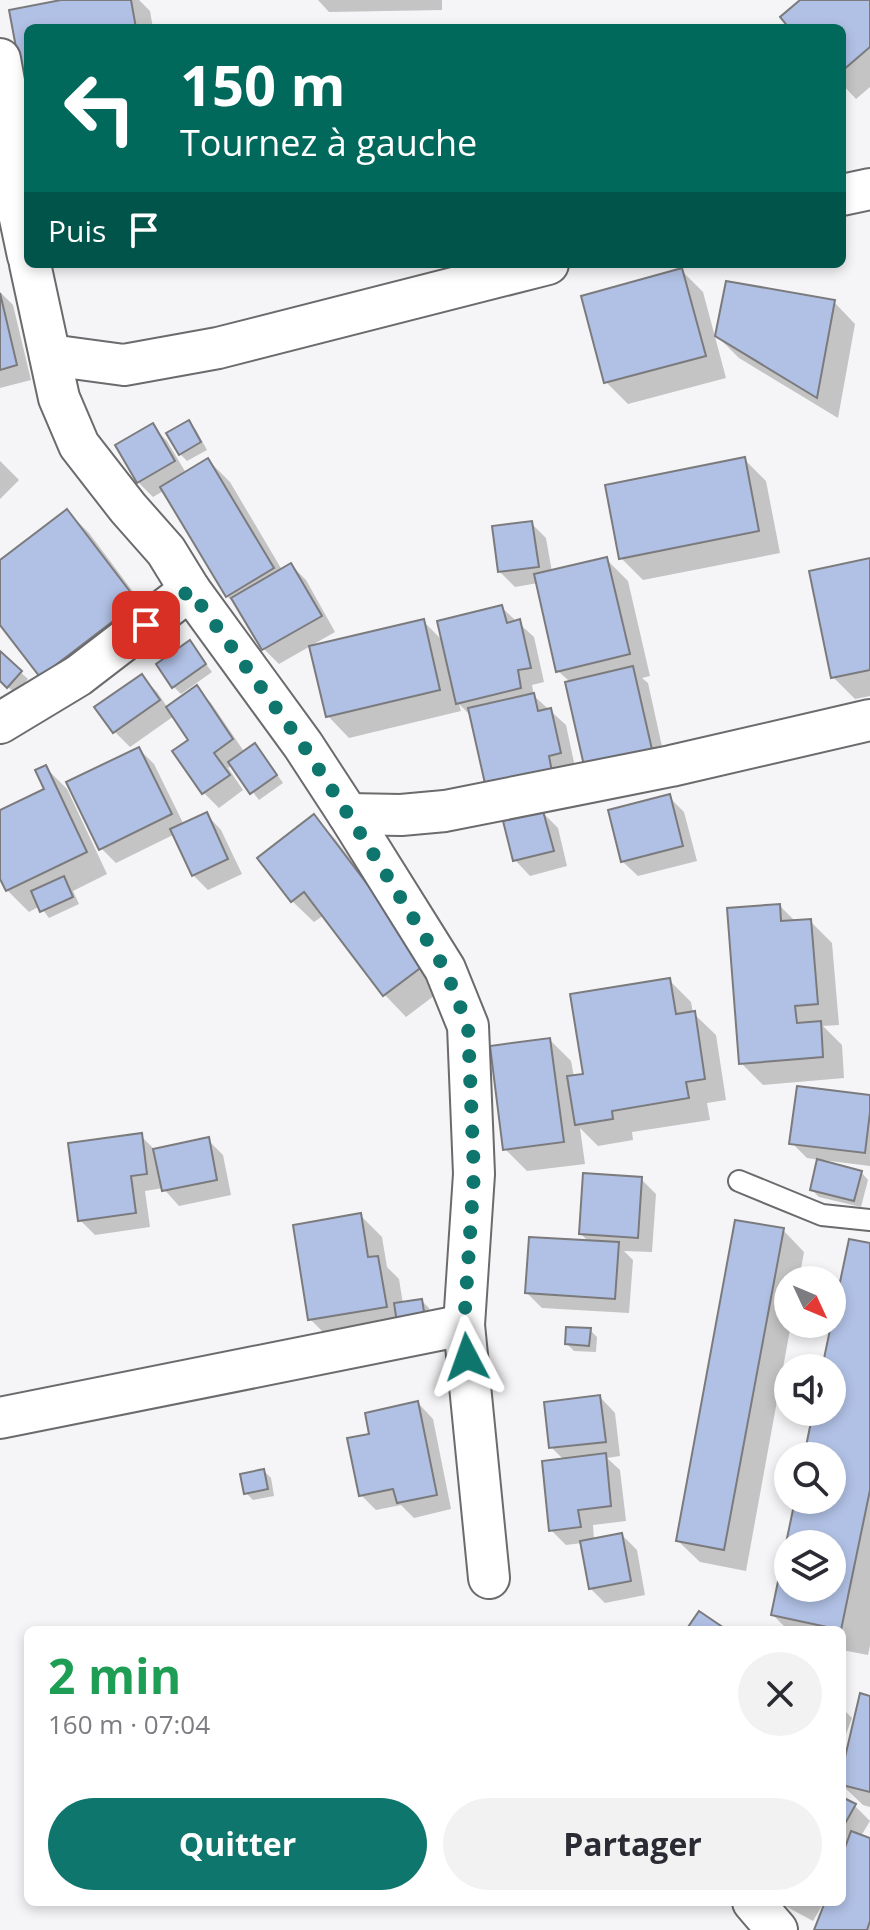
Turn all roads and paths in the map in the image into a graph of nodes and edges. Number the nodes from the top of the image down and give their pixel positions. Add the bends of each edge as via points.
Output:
1 (0, 59) edge
2 (870, 189) edge
3 (7, 190) edge
4 (846, 194) edge
5 (24, 243) edge
6 (31, 268) edge
7 (532, 268) edge
8 (50, 355) junction
9 (190, 590) junction
10 (870, 720) edge
11 (0, 723) edge
12 (348, 814) junction
13 (739, 1181) dead end
14 (870, 1220) edge
15 (464, 1325) junction
16 (0, 1418) edge
17 (489, 1578) dead end
18 (756, 1906) edge
19 (777, 1930) edge

1 - 3 street via 8,110
2 - 4 street
3 - 5 street
6 - 8 street
7 - 8 street via 218,348 124,365
8 - 9 street via 59,398 79,445 166,551
9 - 11 street via 78,676
9 - 12 street
10 - 12 street via 445,811
12 - 15 street via 445,969 468,1026 474,1174
13 - 14 lane via 822,1215
15 - 16 street
15 - 17 street
18 - 19 street

